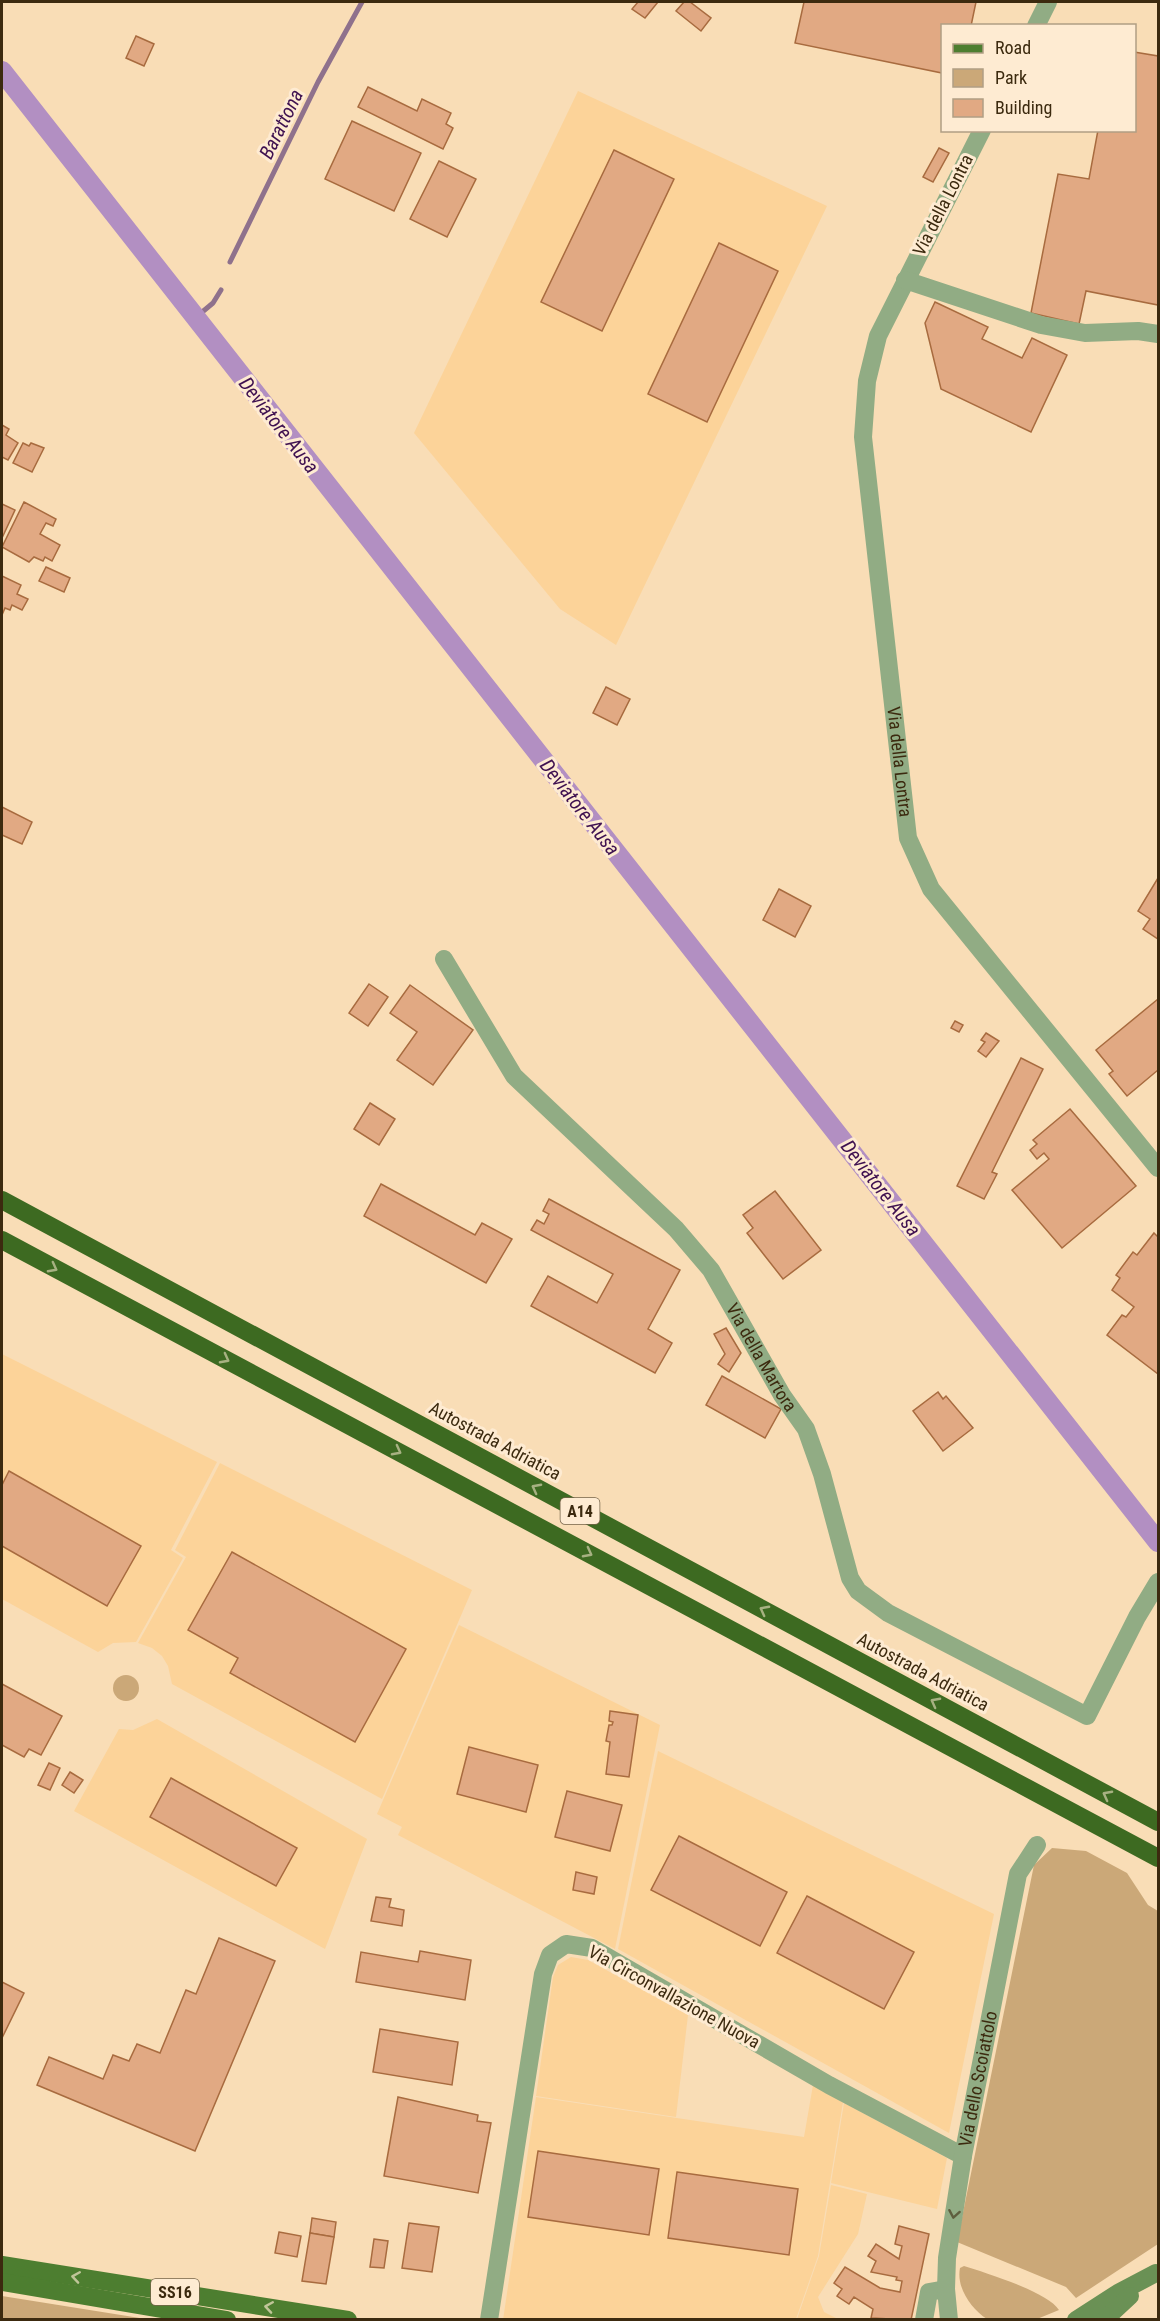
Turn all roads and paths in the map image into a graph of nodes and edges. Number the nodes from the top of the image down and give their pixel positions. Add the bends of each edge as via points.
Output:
1 (1048, 2) edge
2 (1036, 24) edge
3 (981, 132) edge
4 (905, 280) junction
5 (1158, 334) edge
6 (444, 958) dead end
7 (1158, 1168) edge
8 (2, 1200) edge
9 (2, 1240) edge
10 (1158, 1582) edge
11 (1158, 1822) edge
12 (1037, 1845) dead end
13 (1158, 1858) edge
14 (963, 2156) junction
15 (2, 2265) edge
16 (1157, 2272) edge
17 (2, 2282) edge
18 (946, 2289) junction
19 (227, 2319) edge
20 (348, 2319) edge
21 (489, 2319) edge
22 (924, 2319) edge
23 (949, 2319) edge
24 (1076, 2319) edge
25 (1104, 2319) edge
26 (1124, 2319) edge

1 - 2 street
3 - 4 street, Via della Lontra
4 - 5 street, Via della Lontra via 1041,325 1085,333
4 - 7 street, Via della Lontra via 878,336 867,381 864,437 908,838 932,889
6 - 10 street, Via della Martora via 514,1076 676,1229 711,1270 782,1395 806,1429 850,1578 858,1591 888,1613 1087,1716
11 -> 8 highway, Autostrada Adriatica / A14
9 -> 13 highway, A14
12 - 14 street, Via dello Scoiattolo via 1018,1874
14 -> 18 street, Via dello Scoiattolo
14 - 21 street, Via Circonvallazione Nuova via 829,2085 592,1948 566,1944 550,1955 543,1974
20 -> 15 main road, SS16
16 - 24 street
16 - 25 street
16 - 26 street
17 - 19 main road, SS16
18 - 22 street via 929,2292
18 - 23 street, Via dello Scoiattolo

